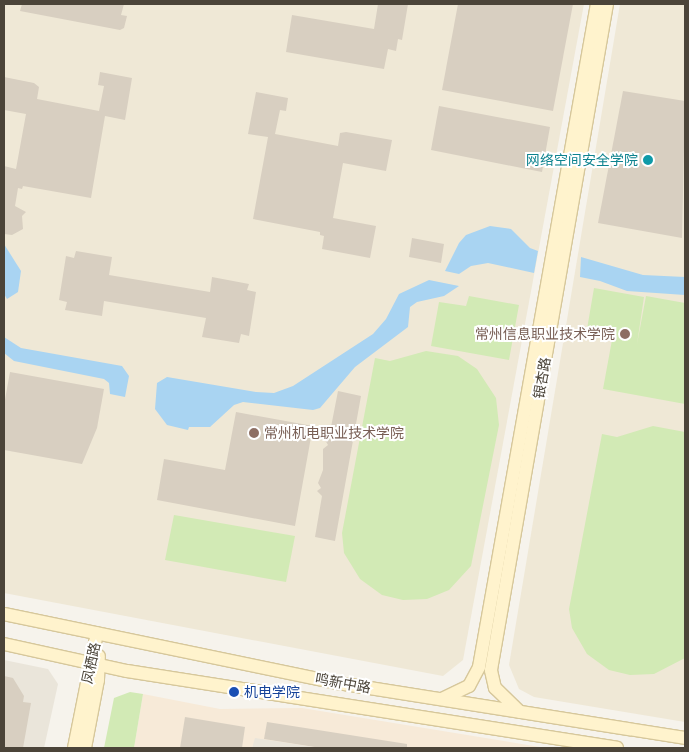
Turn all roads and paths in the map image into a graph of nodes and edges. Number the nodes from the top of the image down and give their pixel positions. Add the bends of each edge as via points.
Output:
1 (597, 4) edge
2 (607, 4) edge
3 (4, 614) edge
4 (97, 633) junction
5 (4, 644) edge
6 (95, 663) junction
7 (442, 699) junction
8 (520, 712) junction
9 (685, 738) edge
10 (74, 748) edge
11 (85, 748) edge
12 (617, 748) edge

1 - 7 main road, 银杏路 via 479,667 469,686
2 - 8 main road, 银杏路 via 491,670 495,688
3 - 4 main road, 鸣新中路
4 - 6 main road, 凤栖路
4 - 7 main road, 鸣新中路 via 338,683
5 - 6 main road, 鸣新中路
6 - 10 main road, 凤栖路
6 - 11 main road, 凤栖路
6 - 12 main road, 鸣新中路
7 - 8 main road, 鸣新中路
8 - 9 main road, 鸣新中路

